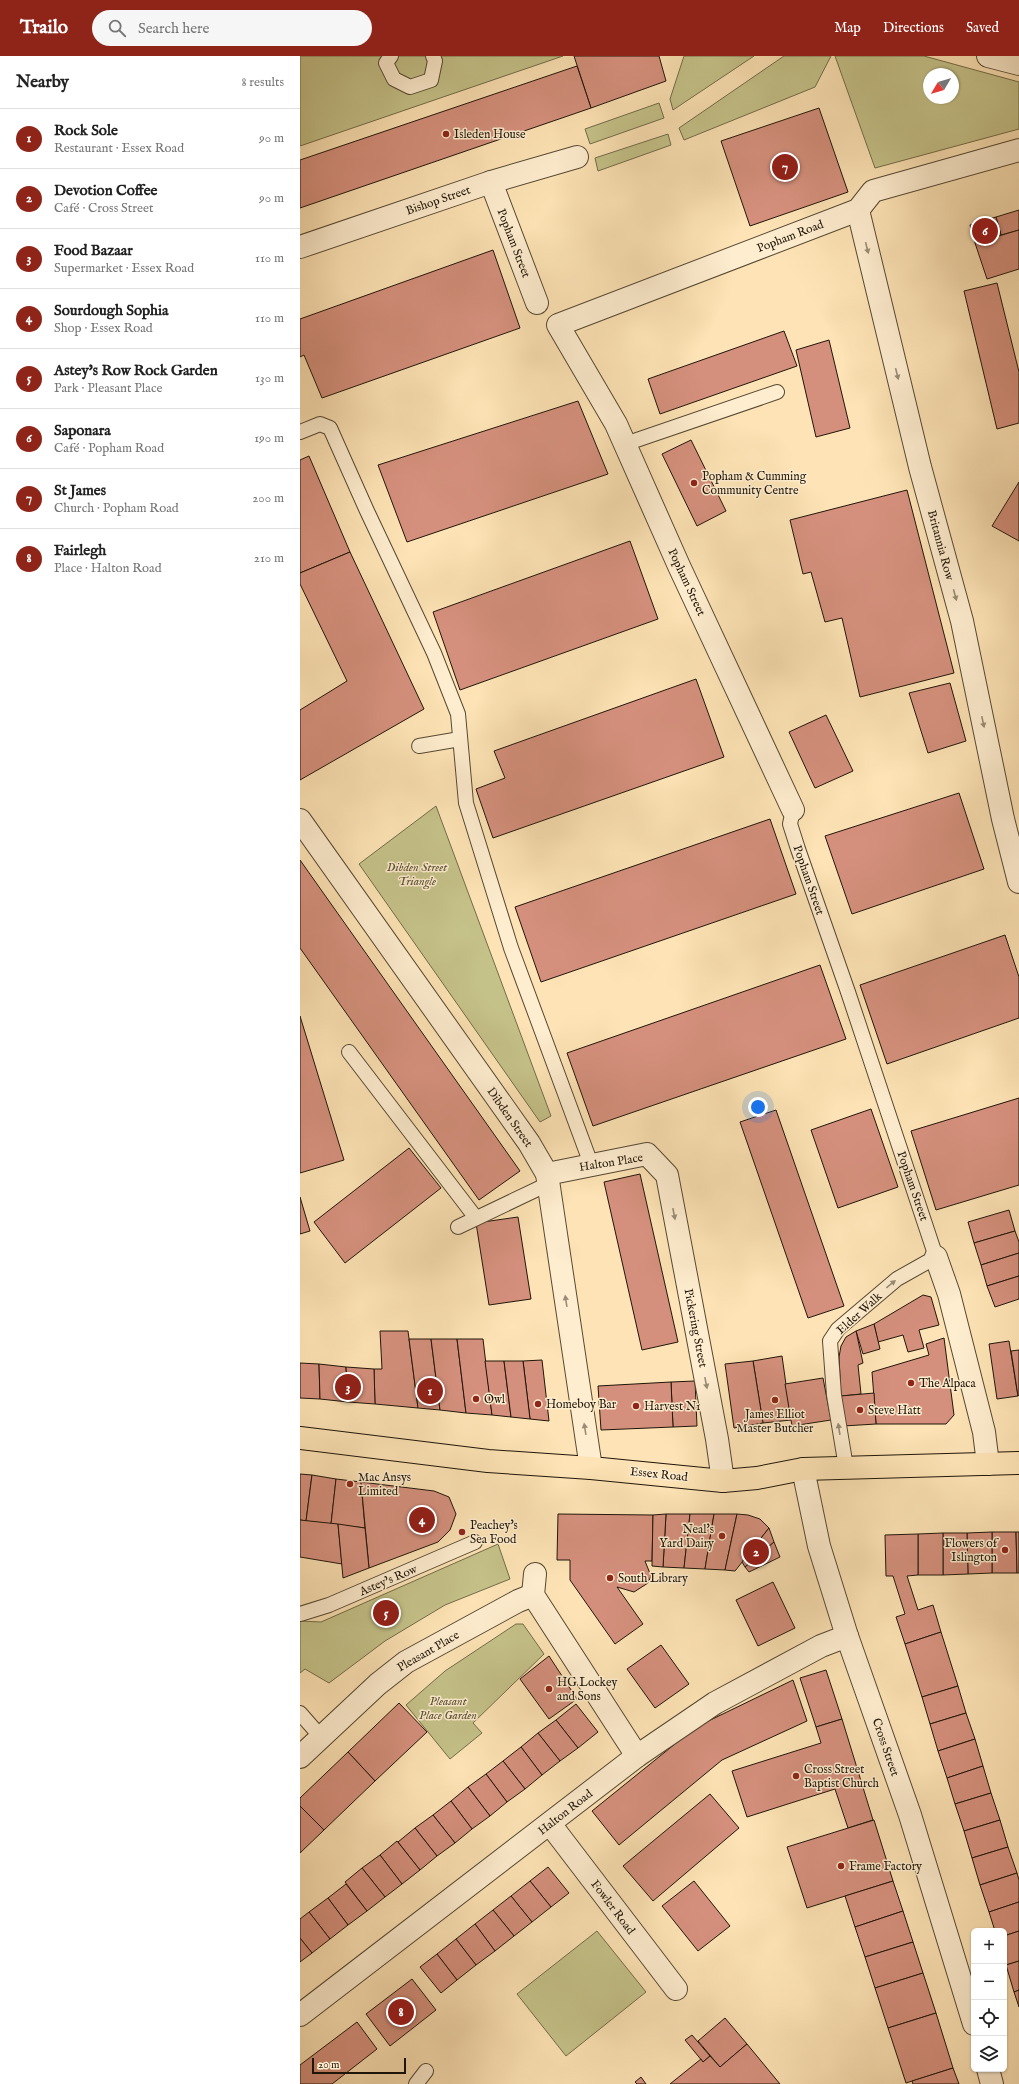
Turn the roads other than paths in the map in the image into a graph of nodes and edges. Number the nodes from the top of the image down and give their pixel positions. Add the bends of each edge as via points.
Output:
1 (390, 56) edge
2 (433, 56) edge
3 (988, 56) edge
4 (1019, 64) edge
5 (1019, 150) edge
6 (577, 157) dead end
7 (491, 182) junction
8 (858, 210) junction
9 (300, 247) edge
10 (537, 303) dead end
11 (558, 325) joint
12 (777, 392) dead end
13 (300, 432) edge
14 (625, 444) junction
15 (460, 739) junction
16 (419, 746) dead end
17 (793, 810) joint
18 (300, 820) edge
19 (1019, 882) edge
20 (349, 1052) dead end
21 (591, 1164) junction
22 (667, 1175) joint
23 (548, 1179) junction
24 (476, 1218) junction
25 (458, 1226) dead end
26 (936, 1257) junction
27 (300, 1438) edge
28 (988, 1464) junction
29 (1019, 1464) edge
30 (846, 1467) junction
31 (591, 1468) junction
32 (803, 1470) junction
33 (723, 1481) junction
34 (476, 1542) dead end
35 (300, 1614) edge
36 (847, 1636) junction
37 (300, 1713) edge
38 (321, 1737) junction
39 (637, 1756) junction
40 (300, 1757) edge
41 (550, 1824) junction
42 (676, 1989) dead end
43 (971, 2014) edge
44 (300, 2015) edge
45 (426, 2072) dead end
46 (989, 2072) edge
47 (416, 2084) edge
48 (992, 2084) edge

1 - 2 lane via 386,63 394,79 410,88 431,80 435,60
3 - 4 street
5 - 8 street via 873,191
6 - 7 street, Bishop Street
7 - 9 street, Bishop Street
7 - 10 street, Popham Street
8 - 11 street, Popham Road
8 -> 19 street, Britannia Row via 920,467 962,621 1003,819
11 - 14 street, Popham Street
12 - 14 lane
13 - 15 lane via 320,424 330,428 434,653 458,714
14 - 17 street, Popham Street
15 - 16 lane
15 - 21 lane via 466,803 511,948
17 - 26 lane, Popham Street via 790,824
18 - 23 street, Dibden Street via 529,1143
20 - 24 lane
21 - 22 street, Halton Place via 647,1154
21 - 23 street, Halton Place
22 -> 33 street, Pickering Street
23 - 24 lane
31 -> 23 street, Dibden Street
24 - 25 lane
26 - 28 street, Popham Street via 953,1309 984,1432
30 -> 26 lane, Elder Walk via 835,1402 830,1341 838,1329 897,1279
27 - 31 main road, Essex Road via 488,1461
28 - 29 main road, Essex Road
28 - 30 main road, Essex Road
30 - 32 main road, Essex Road
31 - 33 main road, Essex Road
32 - 33 main road, Essex Road
32 - 36 street, Cross Street via 819,1546
34 - 35 lane, Astey's Row via 330,1605
36 - 39 street, Halton Road via 822,1646 715,1703
36 - 43 street, Cross Street via 910,1815
37 - 38 lane
38 - 39 street, Pleasant Place via 378,1684 406,1662 518,1601 534,1585
38 - 40 street, Pleasant Place
39 - 41 street, Halton Road
41 - 42 street, Fowler Road
41 - 44 street, Halton Road
45 - 47 lane
46 - 48 street

